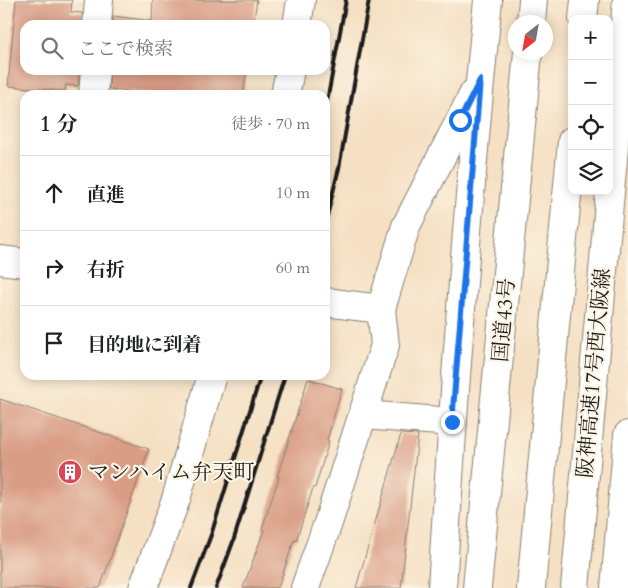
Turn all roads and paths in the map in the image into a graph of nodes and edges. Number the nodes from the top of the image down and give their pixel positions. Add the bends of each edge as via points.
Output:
1 (99, 0) edge
2 (301, 0) edge
3 (488, 0) edge
4 (533, 0) edge
5 (585, 0) edge
6 (627, 0) edge
7 (532, 15) edge
8 (583, 15) edge
9 (97, 20) edge
10 (298, 20) edge
11 (527, 60) edge
12 (95, 75) edge
13 (289, 75) edge
14 (480, 80) junction
15 (93, 90) edge
16 (286, 90) edge
17 (571, 150) edge
18 (0, 260) edge
19 (20, 262) edge
20 (330, 303) edge
21 (380, 309) junction
22 (211, 380) edge
23 (364, 415) junction
24 (452, 422) junction
25 (628, 435) edge
26 (576, 578) edge
27 (531, 584) edge
28 (144, 588) edge
29 (305, 588) edge
30 (442, 588) edge
31 (478, 588) edge
32 (615, 588) edge

1 - 9 main road
2 - 10 main road
3 - 14 main road
4 - 7 main road
5 - 8 main road
6 - 26 main road, 阪神高速17号西大阪線
11 - 31 main road, 国道43号
12 - 15 main road
13 - 16 main road
14 - 21 main road via 406,226
14 - 24 main road
17 - 27 main road, 阪神高速17号西大阪線
18 - 19 main road
20 - 21 main road
21 - 23 main road via 385,345
22 - 28 main road via 176,498
23 - 24 main road
23 - 29 main road
24 - 30 main road
25 - 32 main road

